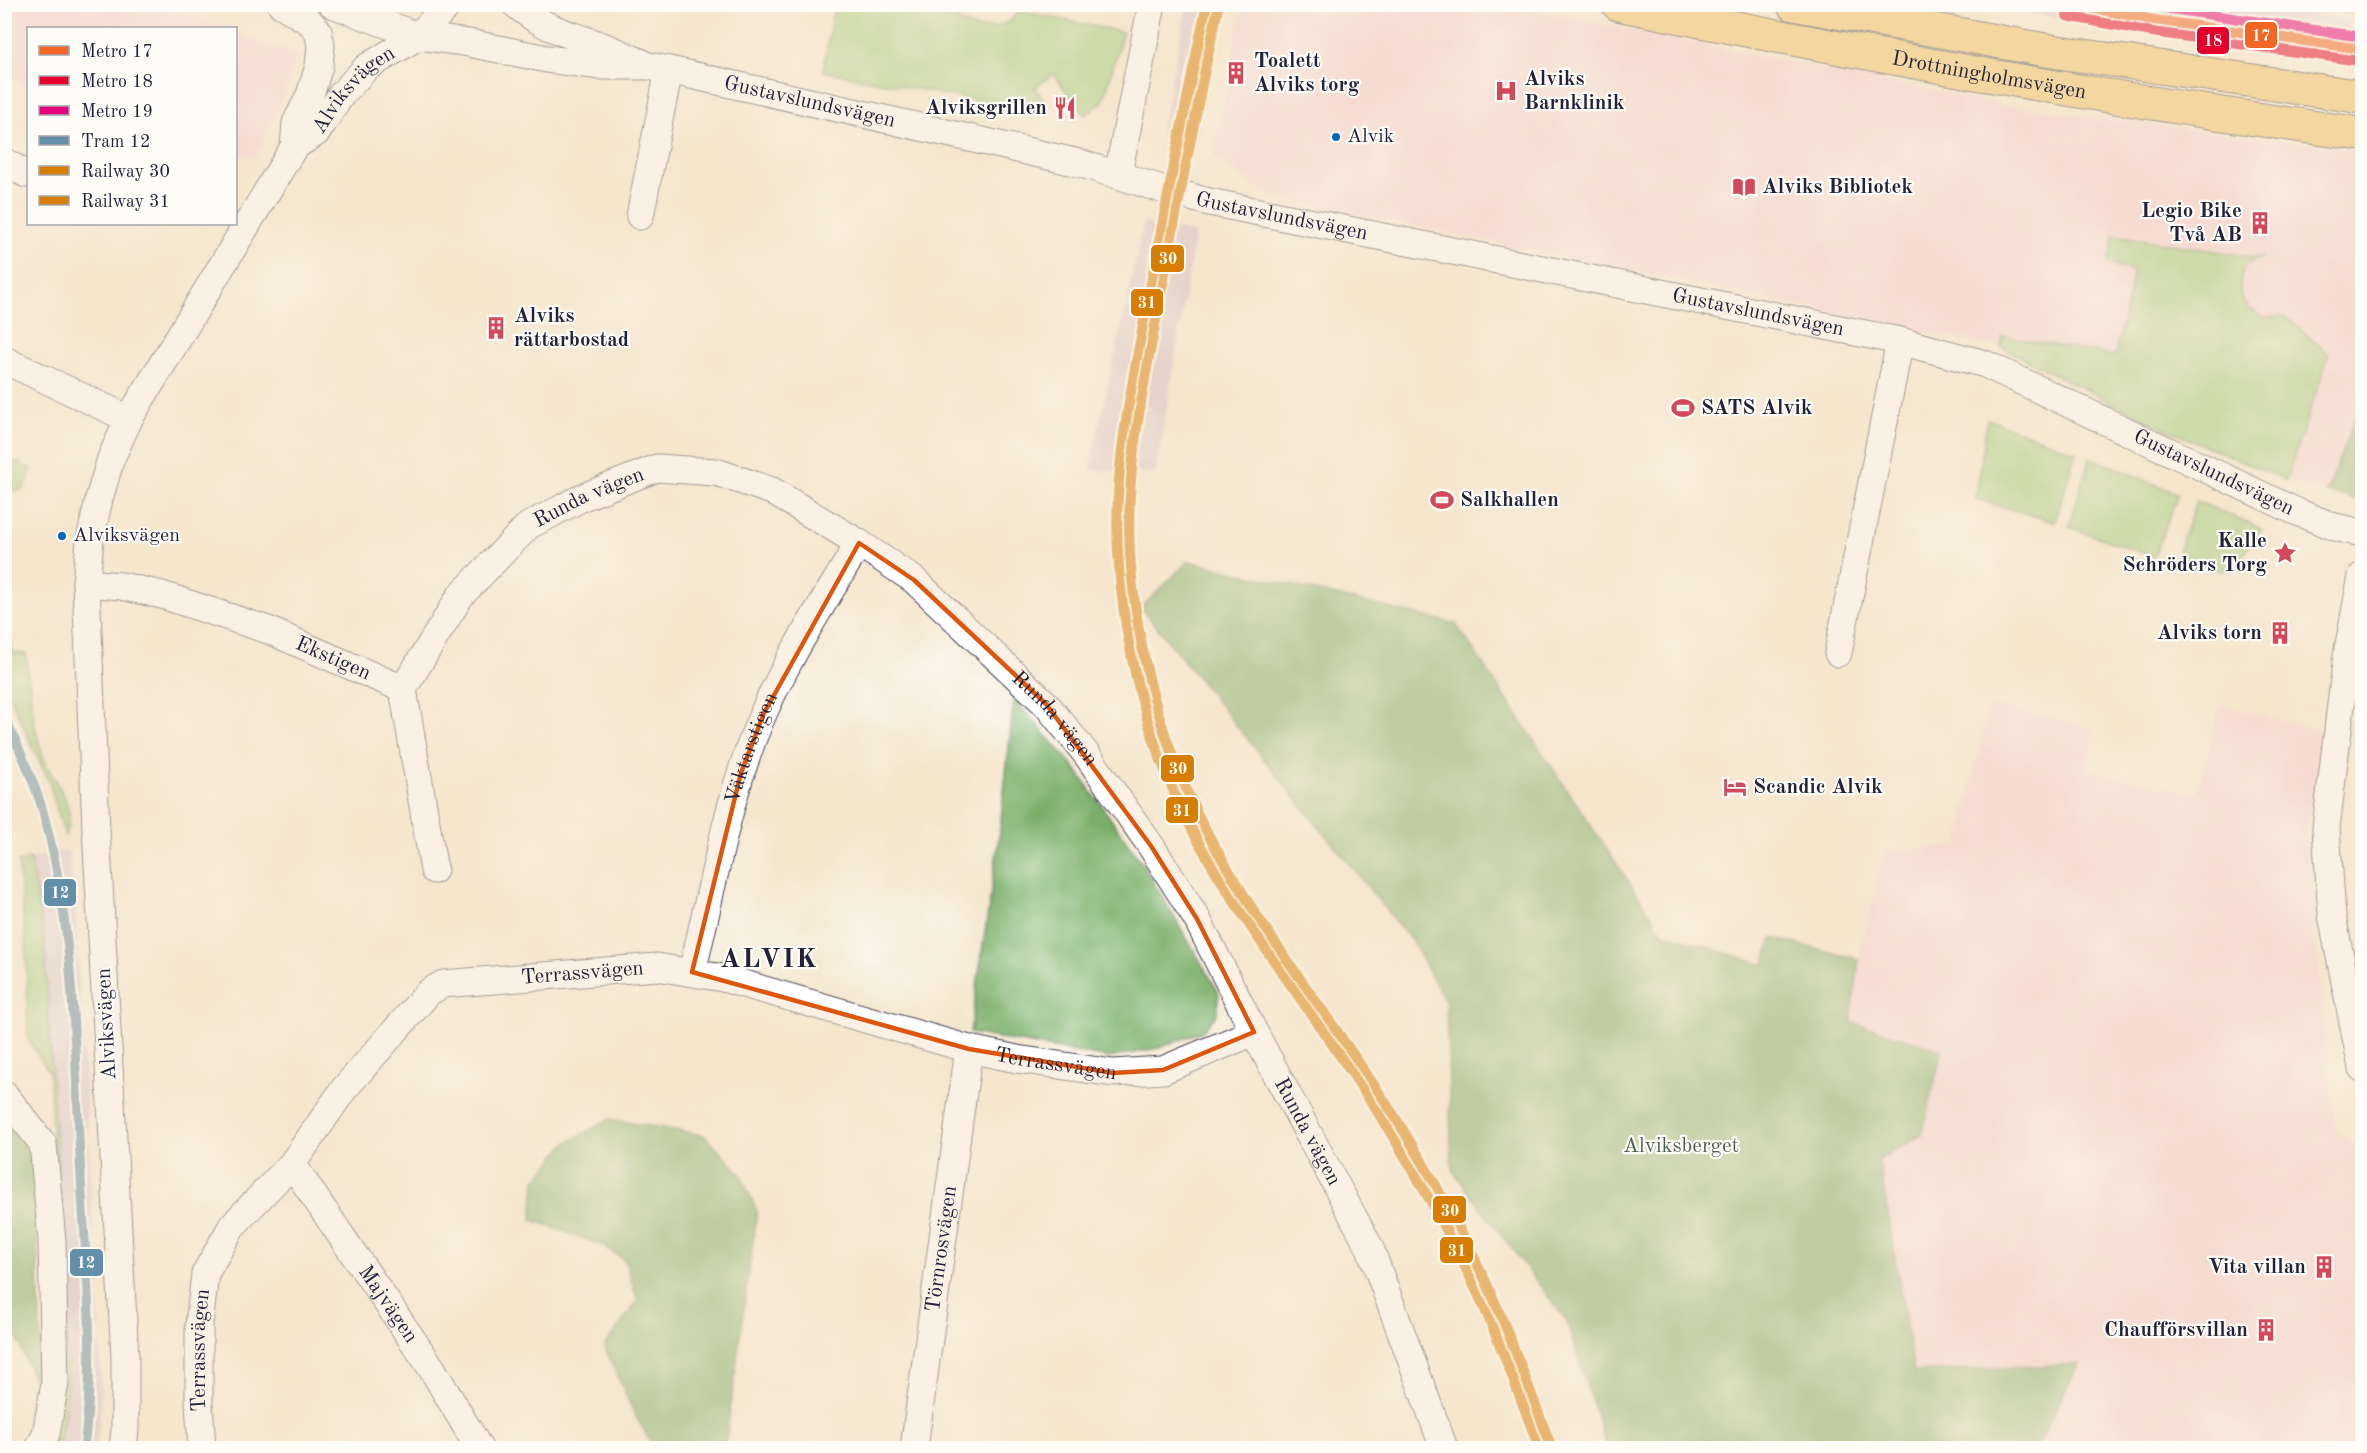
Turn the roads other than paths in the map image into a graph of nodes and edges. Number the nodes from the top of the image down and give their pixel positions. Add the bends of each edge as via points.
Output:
1 (281, 4) edge
2 (332, 4) edge
3 (449, 4) edge
4 (515, 4) edge
5 (1152, 4) edge
6 (1618, 4) edge
7 (1793, 4) edge
8 (418, 36) junction
9 (659, 68) junction
10 (2362, 97) edge
11 (2362, 134) edge
12 (294, 147) junction
13 (1118, 174) junction
14 (640, 216) dead end
15 (1900, 341) junction
16 (4, 360) edge
17 (129, 419) junction
18 (2362, 533) edge
19 (859, 543) junction
20 (2362, 576) edge
21 (86, 583) junction
22 (1838, 653) dead end
23 (403, 688) junction
24 (434, 870) dead end
25 (692, 972) junction
26 (1254, 1032) junction
27 (969, 1049) junction
28 (2362, 1068) edge
29 (4, 1094) edge
30 (292, 1164) junction
31 (39, 1449) edge
32 (123, 1449) edge
33 (202, 1449) edge
34 (479, 1449) edge
35 (914, 1449) edge
36 (1444, 1449) edge

1 - 12 street, Alviksvägen via 310,22 318,31 321,46 310,95 296,123
2 - 8 street, Gustavslundsvägen
3 - 8 street, Alviksvägen
4 - 9 street, Gustavslundsvägen via 532,19 554,30
5 - 13 street
6 - 11 main road, Drottningholmsvägen via 1872,56
7 - 10 main road, Drottningholmsvägen via 2051,51
8 - 9 street, Gustavslundsvägen via 590,64
8 - 12 street, Alviksvägen via 367,67 341,95 317,132
9 - 13 street, Gustavslundsvägen
9 - 14 street
12 - 17 street, Alviksvägen
13 - 15 street, Gustavslundsvägen via 1209,202
15 - 18 street, Gustavslundsvägen via 1985,364 2297,512
15 - 22 street
16 - 17 street
17 - 21 street, Alviksvägen via 111,458 99,499
19 - 23 street, Runda vägen via 772,491 716,472 657,468 583,497 528,526 461,595
19 - 25 street, Väktarstigen via 764,713 741,773
19 - 26 street, Runda vägen via 914,580 1046,704 1151,846 1197,919
20 - 28 street via 2347,655 2326,828 2332,916
21 - 23 street, Ekstigen via 121,585 173,598 268,630
21 - 32 street, Alviksvägen via 125,1358
23 - 24 street
25 - 27 street, Terrassvägen
25 - 30 street, Terrassvägen via 657,967 443,984 429,992 344,1089
26 - 27 street, Terrassvägen via 1163,1070 1113,1074
26 - 36 street, Runda vägen via 1370,1248
27 - 35 street, Törnrosvägen
29 - 31 street via 43,1143 52,1241 56,1383 46,1434
30 - 33 street, Terrassvägen via 232,1226 205,1274 199,1325
30 - 34 street, Majvägen via 431,1366

